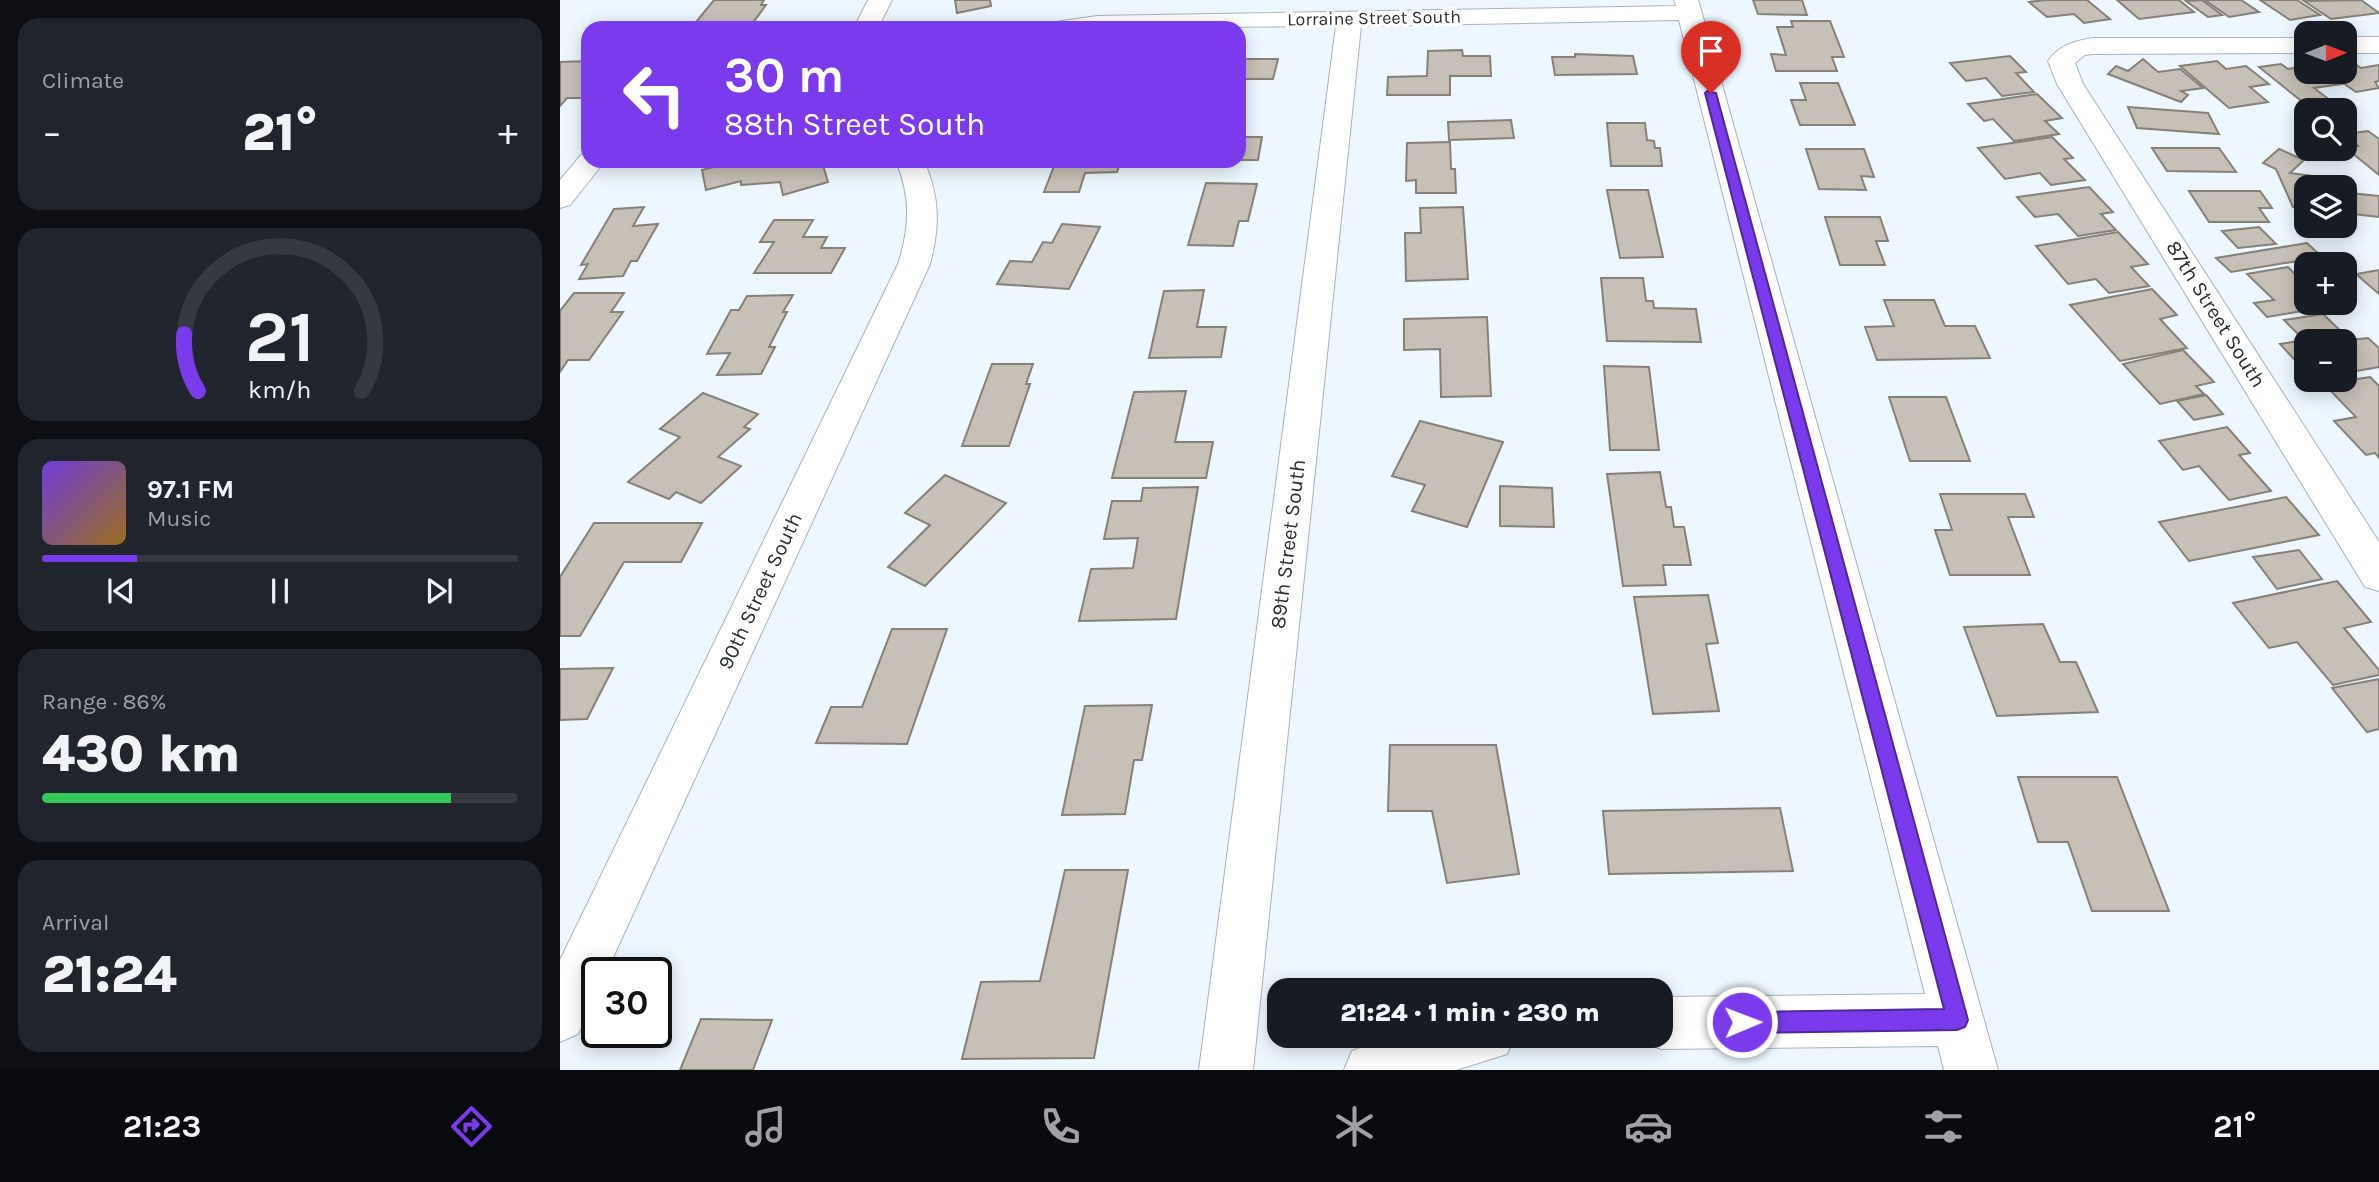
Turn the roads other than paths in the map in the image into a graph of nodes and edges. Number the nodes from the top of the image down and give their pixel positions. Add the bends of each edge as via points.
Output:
1 (880, 0) edge
2 (1688, 7) edge
3 (1349, 19) junction
4 (870, 21) edge
5 (1223, 21) edge
6 (2294, 45) edge
7 (2357, 45) edge
8 (2379, 45) edge
9 (560, 156) edge
10 (581, 156) edge
11 (585, 168) edge
12 (912, 168) edge
13 (560, 199) edge
14 (2379, 575) edge
15 (560, 1016) edge
16 (1957, 1020) junction
17 (1673, 1023) edge
18 (1438, 1048) edge
19 (1226, 1070) edge
20 (1371, 1070) edge
21 (1971, 1070) edge

1 - 4 street
2 - 3 street, Lorraine Street South
2 - 16 street
3 - 5 street, Lorraine Street South
3 - 19 street, 89th Street South
6 - 14 street, 87th Street South via 2109,45 2077,48 2061,61 2070,84
7 - 8 street
9 - 10 street
11 - 13 street
12 - 15 street, 90th Street South via 925,208 915,264
16 - 17 street
16 - 21 street
18 - 20 street

